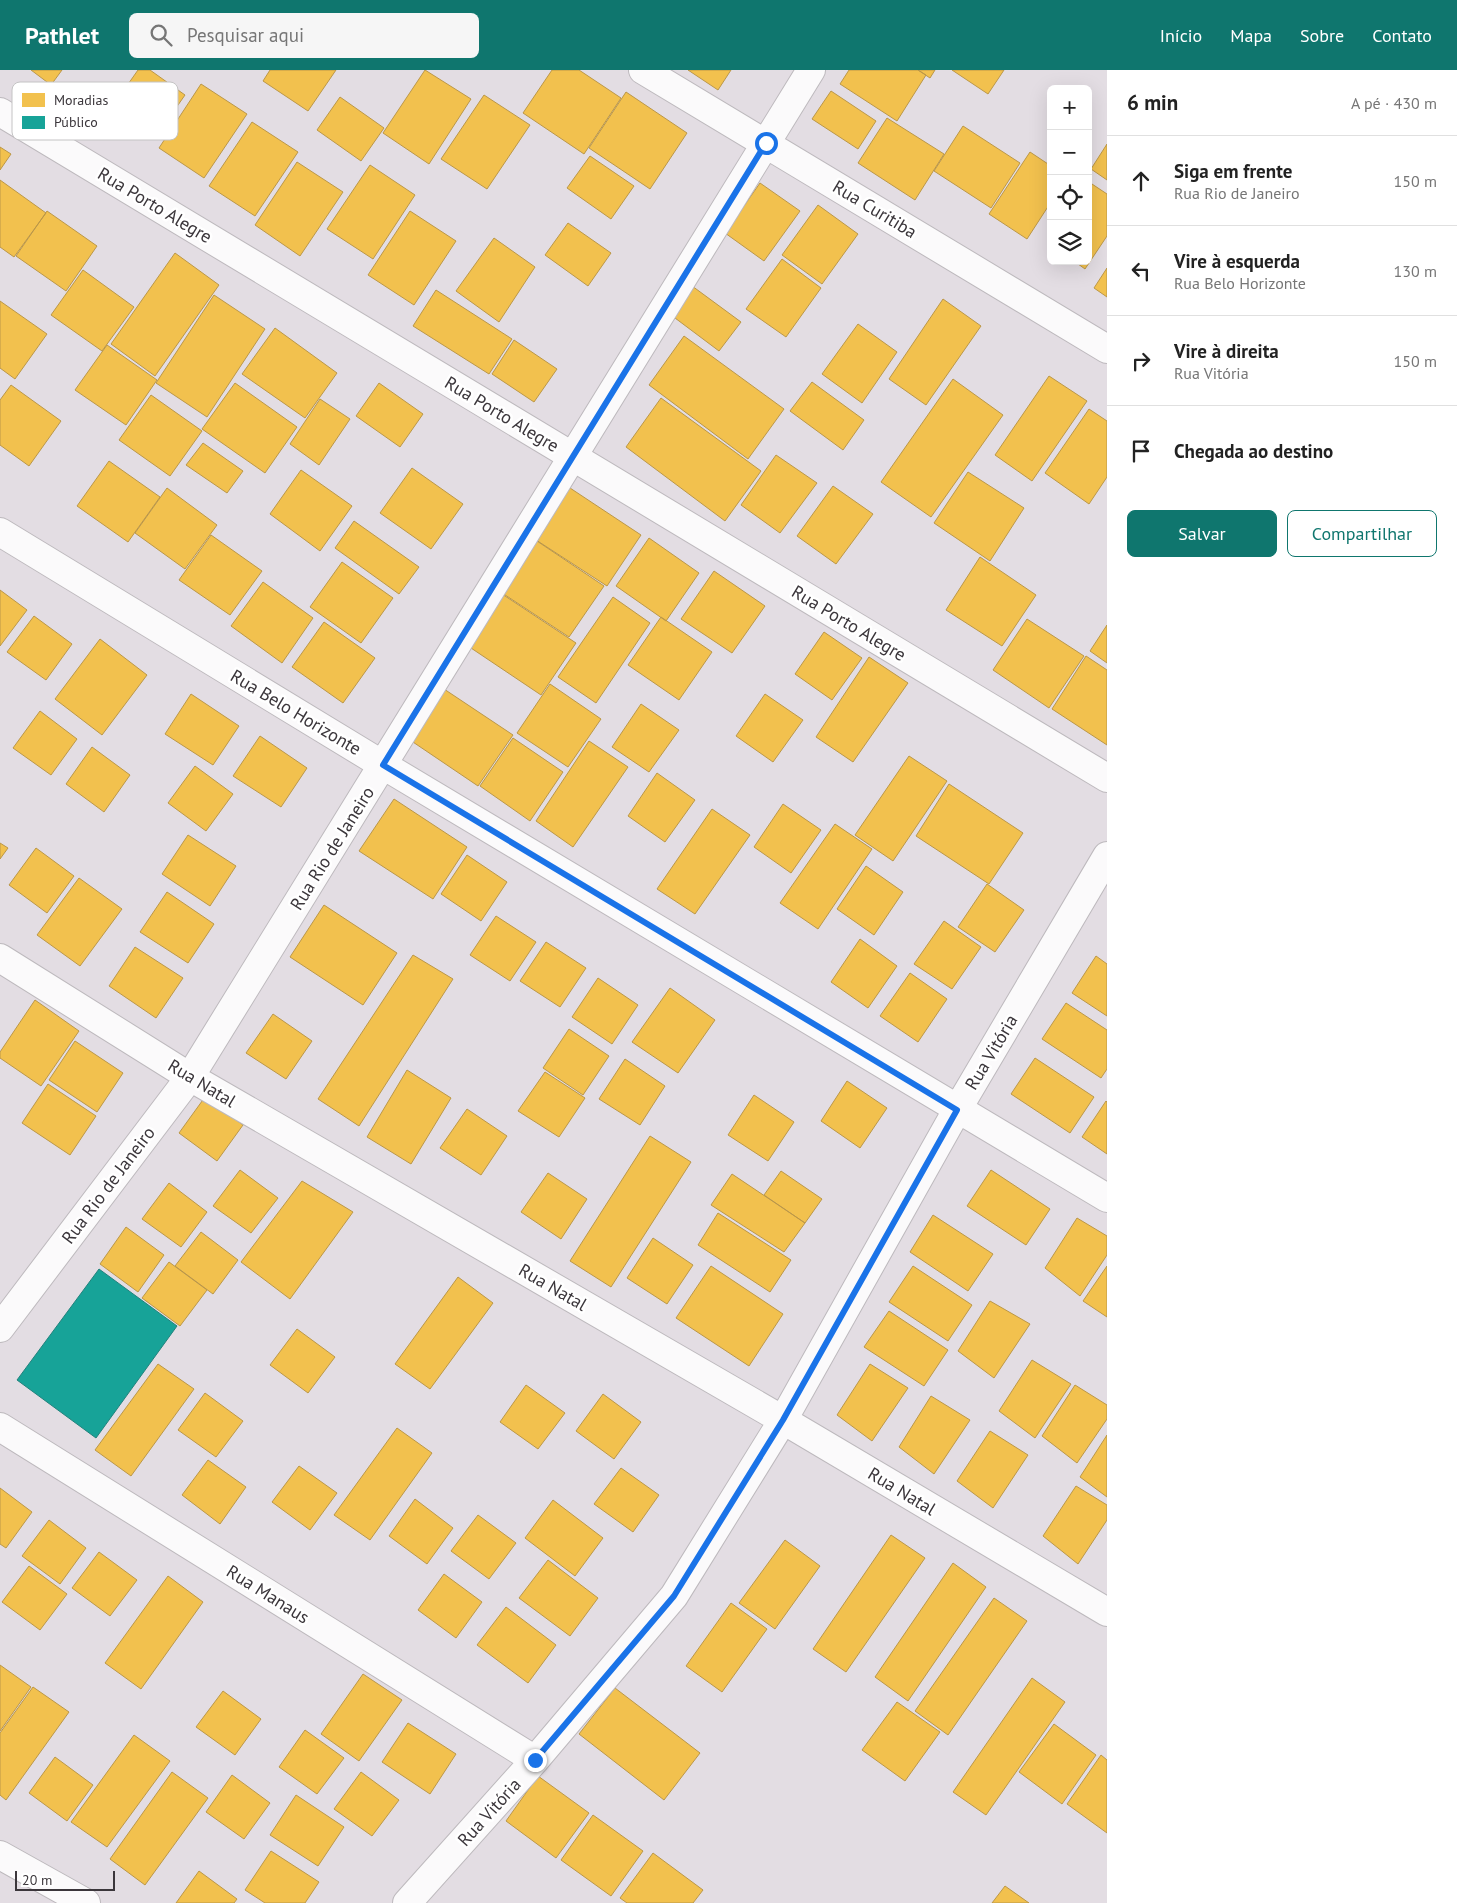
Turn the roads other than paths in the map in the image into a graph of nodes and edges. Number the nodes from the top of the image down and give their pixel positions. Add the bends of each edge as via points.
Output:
1 (643, 70) edge
2 (811, 70) edge
3 (0, 112) edge
4 (12, 119) edge
5 (47, 140) edge
6 (766, 143) junction
7 (1107, 349) edge
8 (572, 456) junction
9 (0, 532) edge
10 (383, 765) junction
11 (1107, 778) edge
12 (1107, 856) edge
13 (0, 958) edge
14 (190, 1077) junction
15 (957, 1110) junction
16 (1107, 1198) edge
17 (0, 1328) edge
18 (783, 1420) junction
19 (0, 1427) edge
20 (1107, 1612) edge
21 (535, 1760) junction
22 (0, 1855) edge
23 (86, 1903) edge
24 (407, 1903) edge

1 - 6 street, Rua Curitiba
2 - 6 street, Rua Rio de Janeiro
3 - 4 street, Rua Porto Alegre
5 - 8 street, Rua Porto Alegre
6 - 7 street, Rua Curitiba
6 - 8 street, Rua Rio de Janeiro
8 - 10 street, Rua Rio de Janeiro
8 - 11 street, Rua Porto Alegre
9 - 10 street, Rua Belo Horizonte
10 - 14 street, Rua Rio de Janeiro
10 - 15 street, Rua Belo Horizonte
12 - 15 street, Rua Vitória
13 - 14 street, Rua Natal
14 - 17 street, Rua Rio de Janeiro
14 - 18 street, Rua Natal
15 - 16 street, Rua Belo Horizonte
15 - 18 street, Rua Vitória
18 - 20 street, Rua Natal
18 - 21 street, Rua Vitória via 674,1596
19 - 21 street, Rua Manaus
21 - 24 street, Rua Vitória
22 - 23 street

